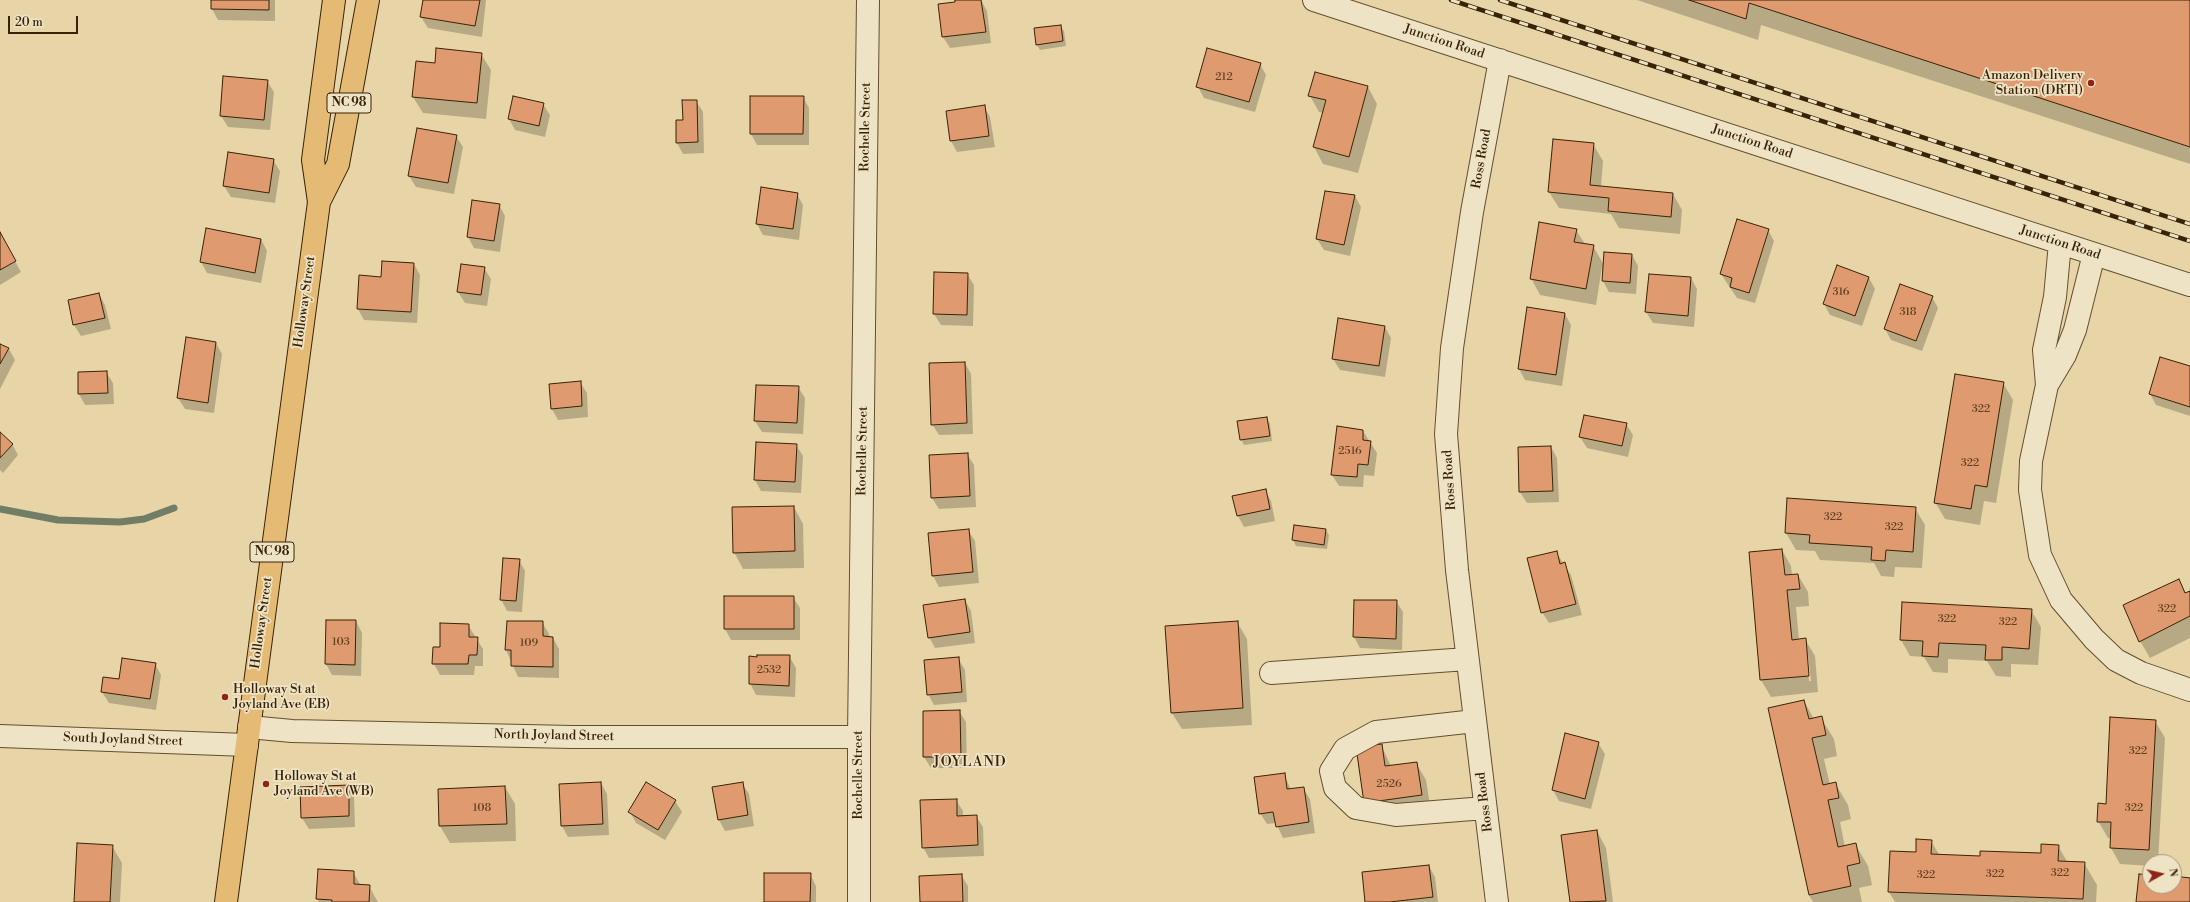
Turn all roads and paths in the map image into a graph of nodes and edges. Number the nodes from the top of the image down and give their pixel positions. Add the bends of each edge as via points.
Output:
1 (334, 0) edge
2 (368, 0) edge
3 (868, 0) edge
4 (1314, 0) edge
5 (1500, 60) junction
6 (319, 202) junction
7 (2060, 243) junction
8 (2094, 254) junction
9 (2190, 285) edge
10 (2047, 385) junction
11 (1467, 659) junction
12 (1271, 673) dead end
13 (2190, 690) edge
14 (1475, 721) junction
15 (0, 736) edge
16 (248, 736) junction
17 (859, 737) junction
18 (1485, 808) junction
19 (226, 902) edge
20 (859, 902) edge
21 (1497, 902) edge

1 - 6 highway, Holloway Street / NC 98 via 313,160
2 - 6 highway, Holloway Street / NC 98 via 338,164
3 - 17 street, Rochelle Street
4 - 5 street, Junction Road
5 - 7 street, Junction Road
5 - 11 street, Ross Road via 1458,304 1452,348 1447,426 1457,570
6 - 16 highway, Holloway Street / NC 98
7 - 8 street, Junction Road
7 - 10 street via 2055,297 2044,350
8 - 9 street, Junction Road
8 - 10 street via 2072,336 2065,355
10 - 13 street via 2031,461 2030,490 2040,555 2049,577 2061,600 2077,621 2116,660 2141,673
11 - 12 street
11 - 14 street, Ross Road
14 - 18 street, Ross Road
14 - 18 street via 1376,732 1345,749 1331,771 1335,788 1356,808 1396,815
15 - 16 street, South Joyland Street
16 - 17 street, North Joyland Street via 292,731 564,737
16 - 19 highway, Holloway Street / NC 98
17 - 20 street, Rochelle Street
18 - 21 street, Ross Road

